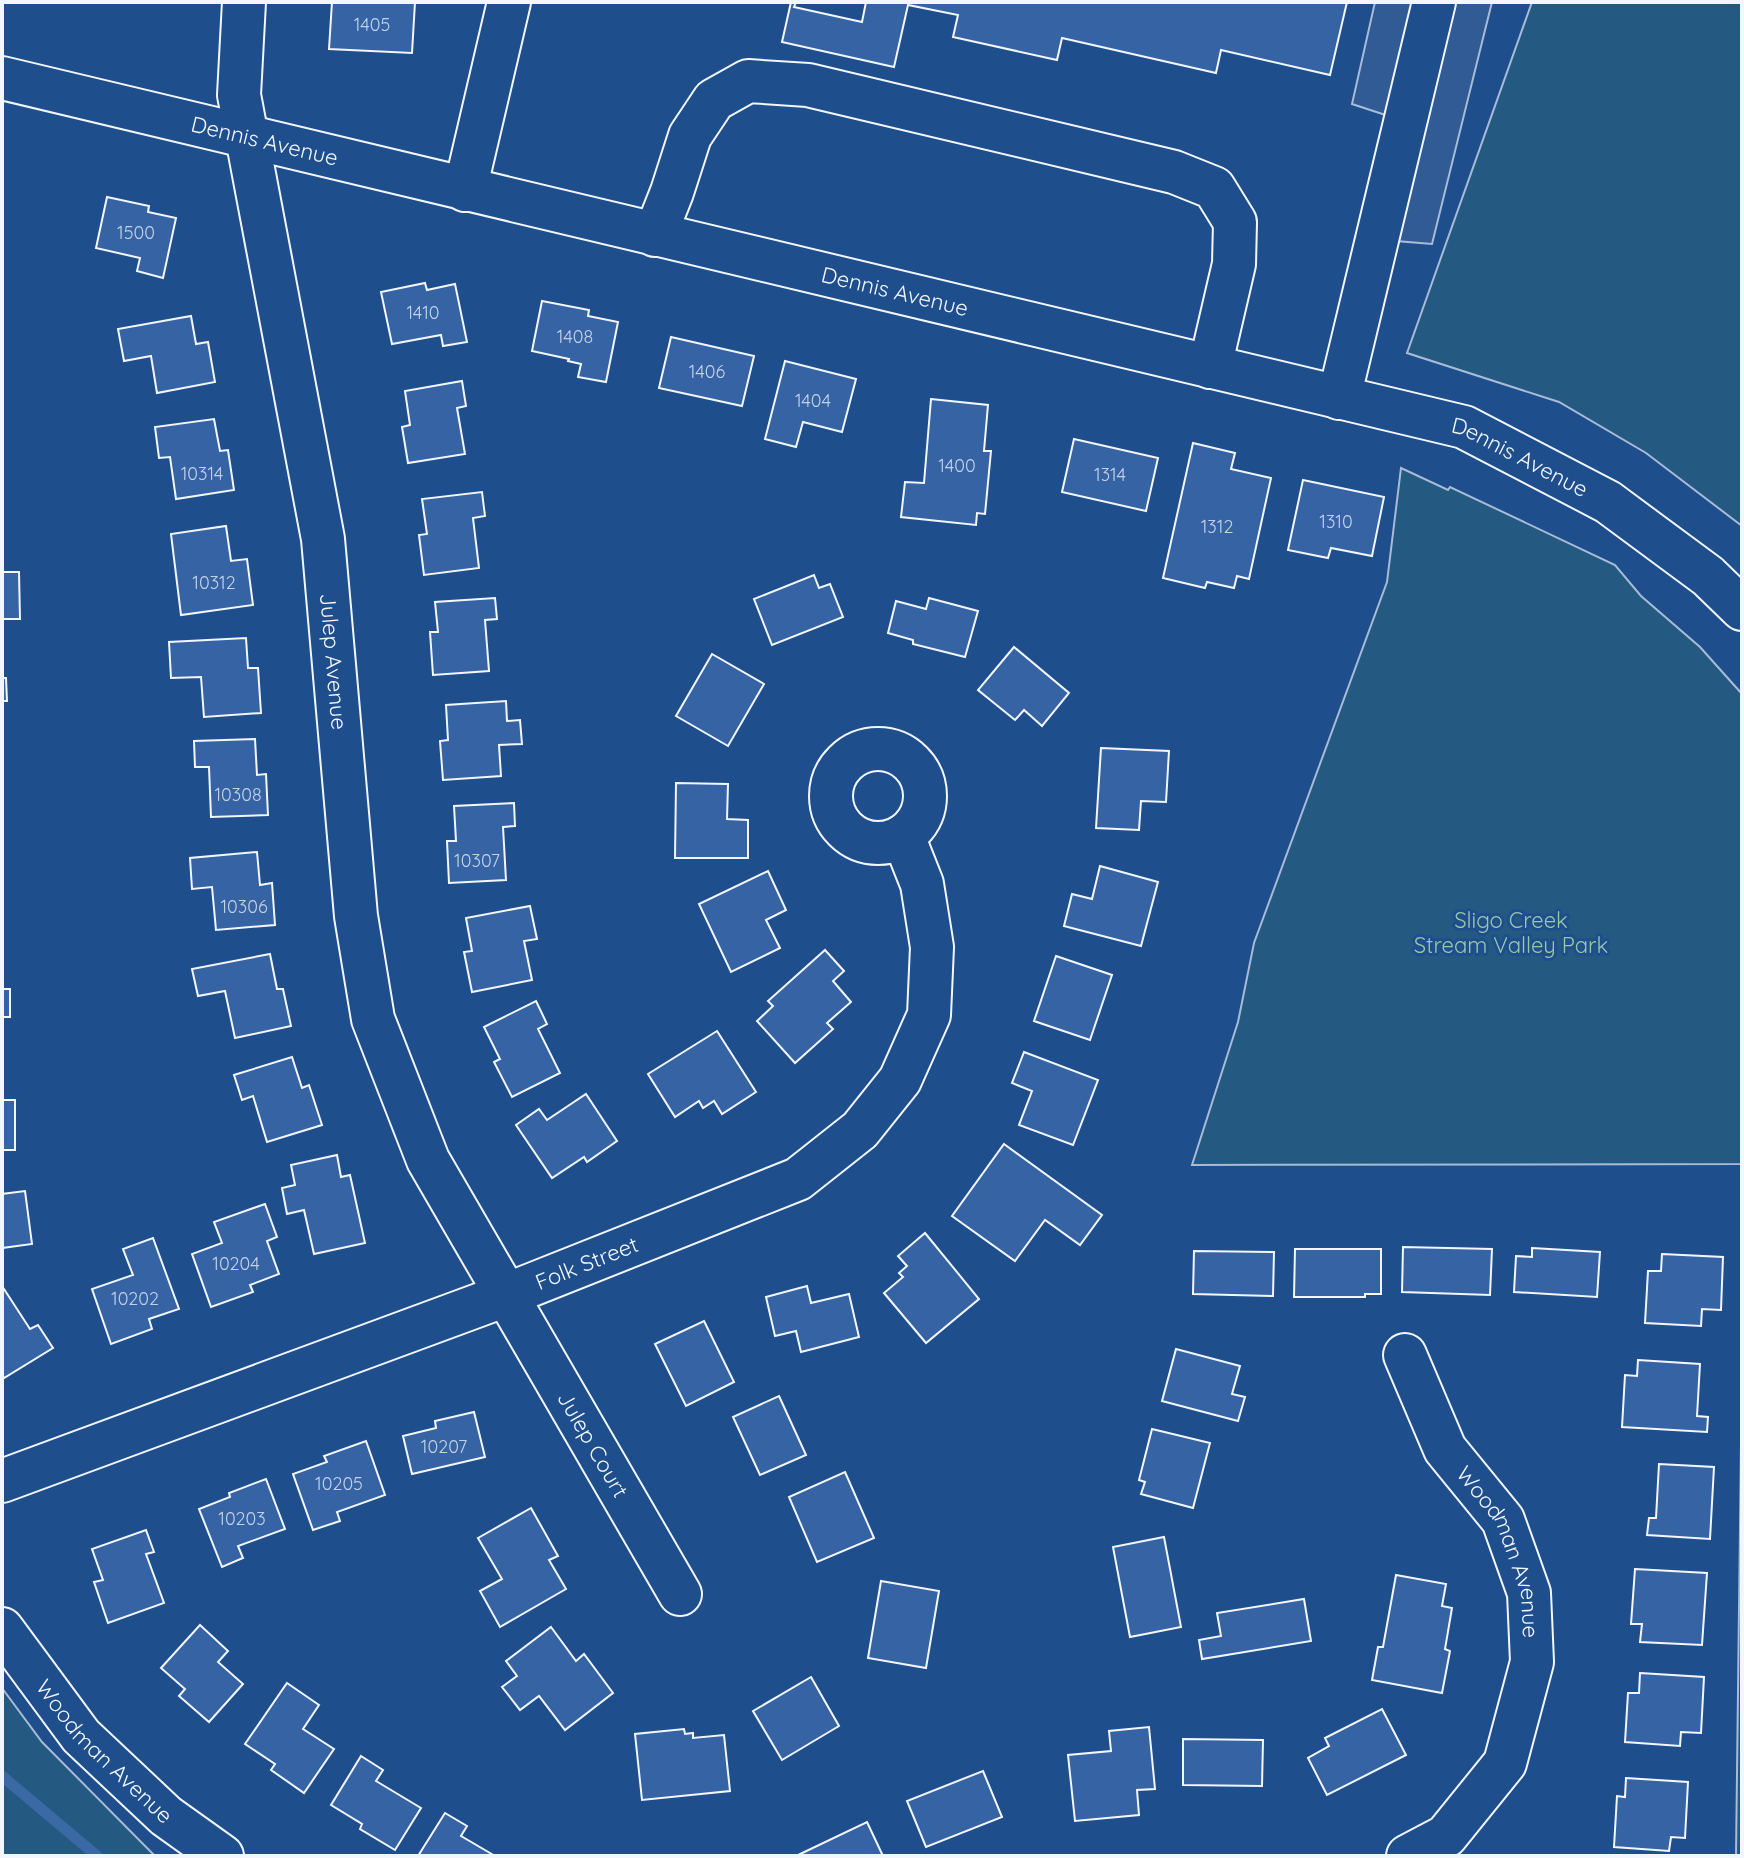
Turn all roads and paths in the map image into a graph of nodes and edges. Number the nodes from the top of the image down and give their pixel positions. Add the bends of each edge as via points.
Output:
1 (244, 2) edge
2 (509, 2) edge
3 (1434, 2) edge
4 (2, 78) edge
5 (248, 138) junction
6 (465, 190) junction
7 (655, 235) junction
8 (1210, 367) junction
9 (1339, 398) junction
10 (1742, 609) edge
11 (903, 836) dead end
12 (506, 1295) junction
13 (1405, 1355) dead end
14 (2, 1481) edge
15 (680, 1594) dead end
16 (2, 1629) edge
17 (222, 1856) edge
18 (1408, 1856) edge

1 - 5 street, Julep Avenue via 239,95
2 - 6 street
3 - 9 street
4 - 5 street, Dennis Avenue
5 - 6 street, Dennis Avenue
5 - 12 street, Julep Avenue via 323,539 356,916 373,1019 428,1160
6 - 7 street, Dennis Avenue
7 - 8 street, Dennis Avenue
7 - 8 street via 690,136 714,100 748,81 808,85 1174,172 1214,188 1235,222 1234,264
8 - 9 street, Dennis Avenue
9 - 10 street, Dennis Avenue via 1464,427 1608,502 1708,576
11 - 12 street, Folk Street via 922,884 932,947 929,1015 900,1080 860,1130 798,1179
12 - 14 street, Folk Street
12 - 15 street, Julep Court
13 - 18 street, Woodman Avenue via 1445,1449 1503,1520 1529,1593 1532,1662 1505,1763 1446,1836
16 - 17 street, Woodman Avenue via 81,1736 166,1816

